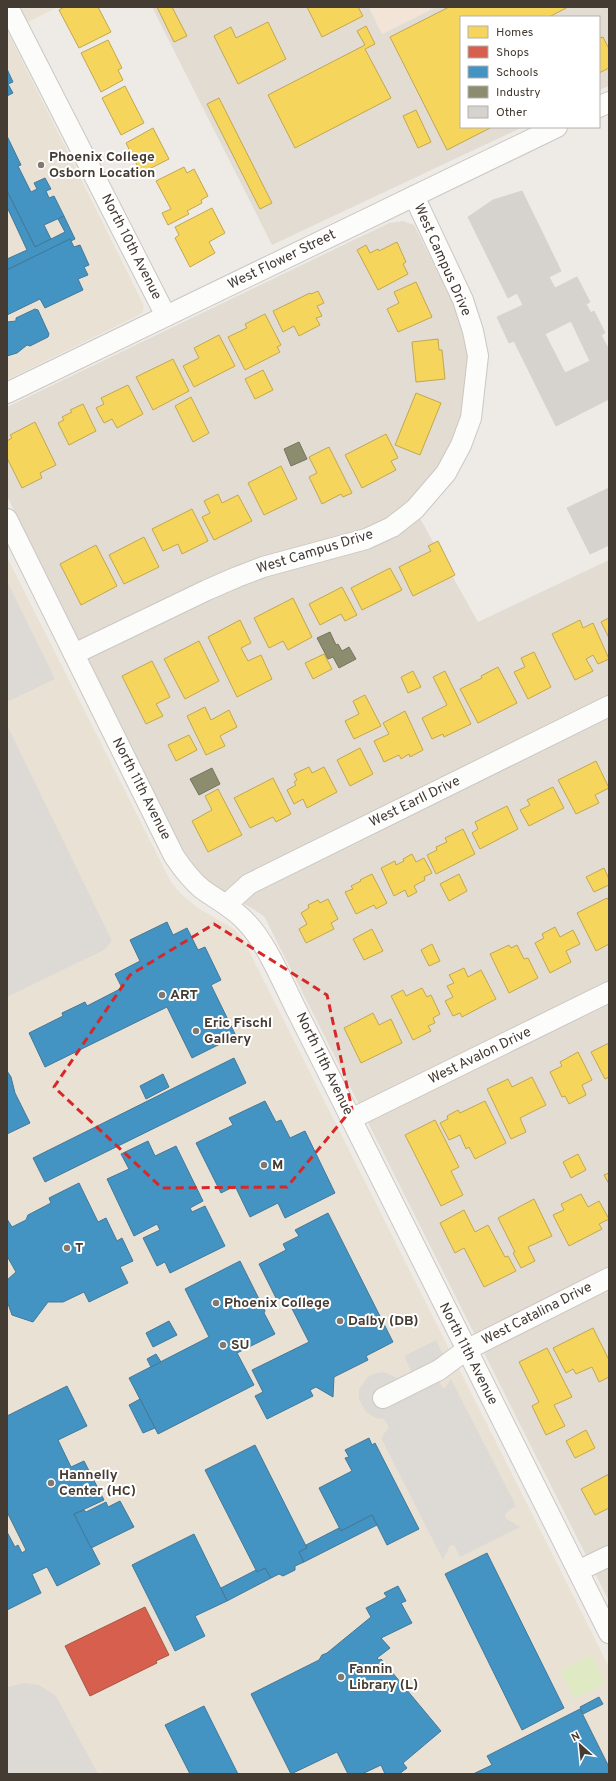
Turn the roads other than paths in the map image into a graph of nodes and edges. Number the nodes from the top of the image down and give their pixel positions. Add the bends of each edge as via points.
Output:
1 (8, 7) edge
2 (609, 102) edge
3 (600, 106) edge
4 (556, 128) edge
5 (414, 196) junction
6 (166, 316) junction
7 (7, 393) edge
8 (7, 520) edge
9 (74, 654) junction
10 (609, 706) edge
11 (226, 905) junction
12 (609, 992) edge
13 (351, 1119) junction
14 (609, 1278) edge
15 (466, 1350) junction
16 (383, 1398) dead end
17 (609, 1556) edge
18 (578, 1571) junction
19 (609, 1633) edge

1 - 6 street, North 10th Avenue
2 - 3 street
4 - 5 street, West Flower Street
5 - 6 street, West Flower Street
5 - 9 street, West Campus Drive via 463,300 478,356 471,418 461,445 446,473 415,509 392,527 366,539 263,567 237,577
6 - 7 street, West Flower Street
8 - 9 street, North 11th Avenue
9 - 11 street, North 11th Avenue via 174,856 191,879
10 - 11 street, West Earll Drive via 249,884
11 - 13 street, North 11th Avenue via 246,921 259,938
12 - 13 street, West Avalon Drive
13 - 15 street, North 11th Avenue
14 - 15 street, West Catalina Drive
15 - 16 street, West Catalina Drive via 439,1370
15 - 18 street, North 11th Avenue
17 - 18 street
18 - 19 street, North 11th Avenue

